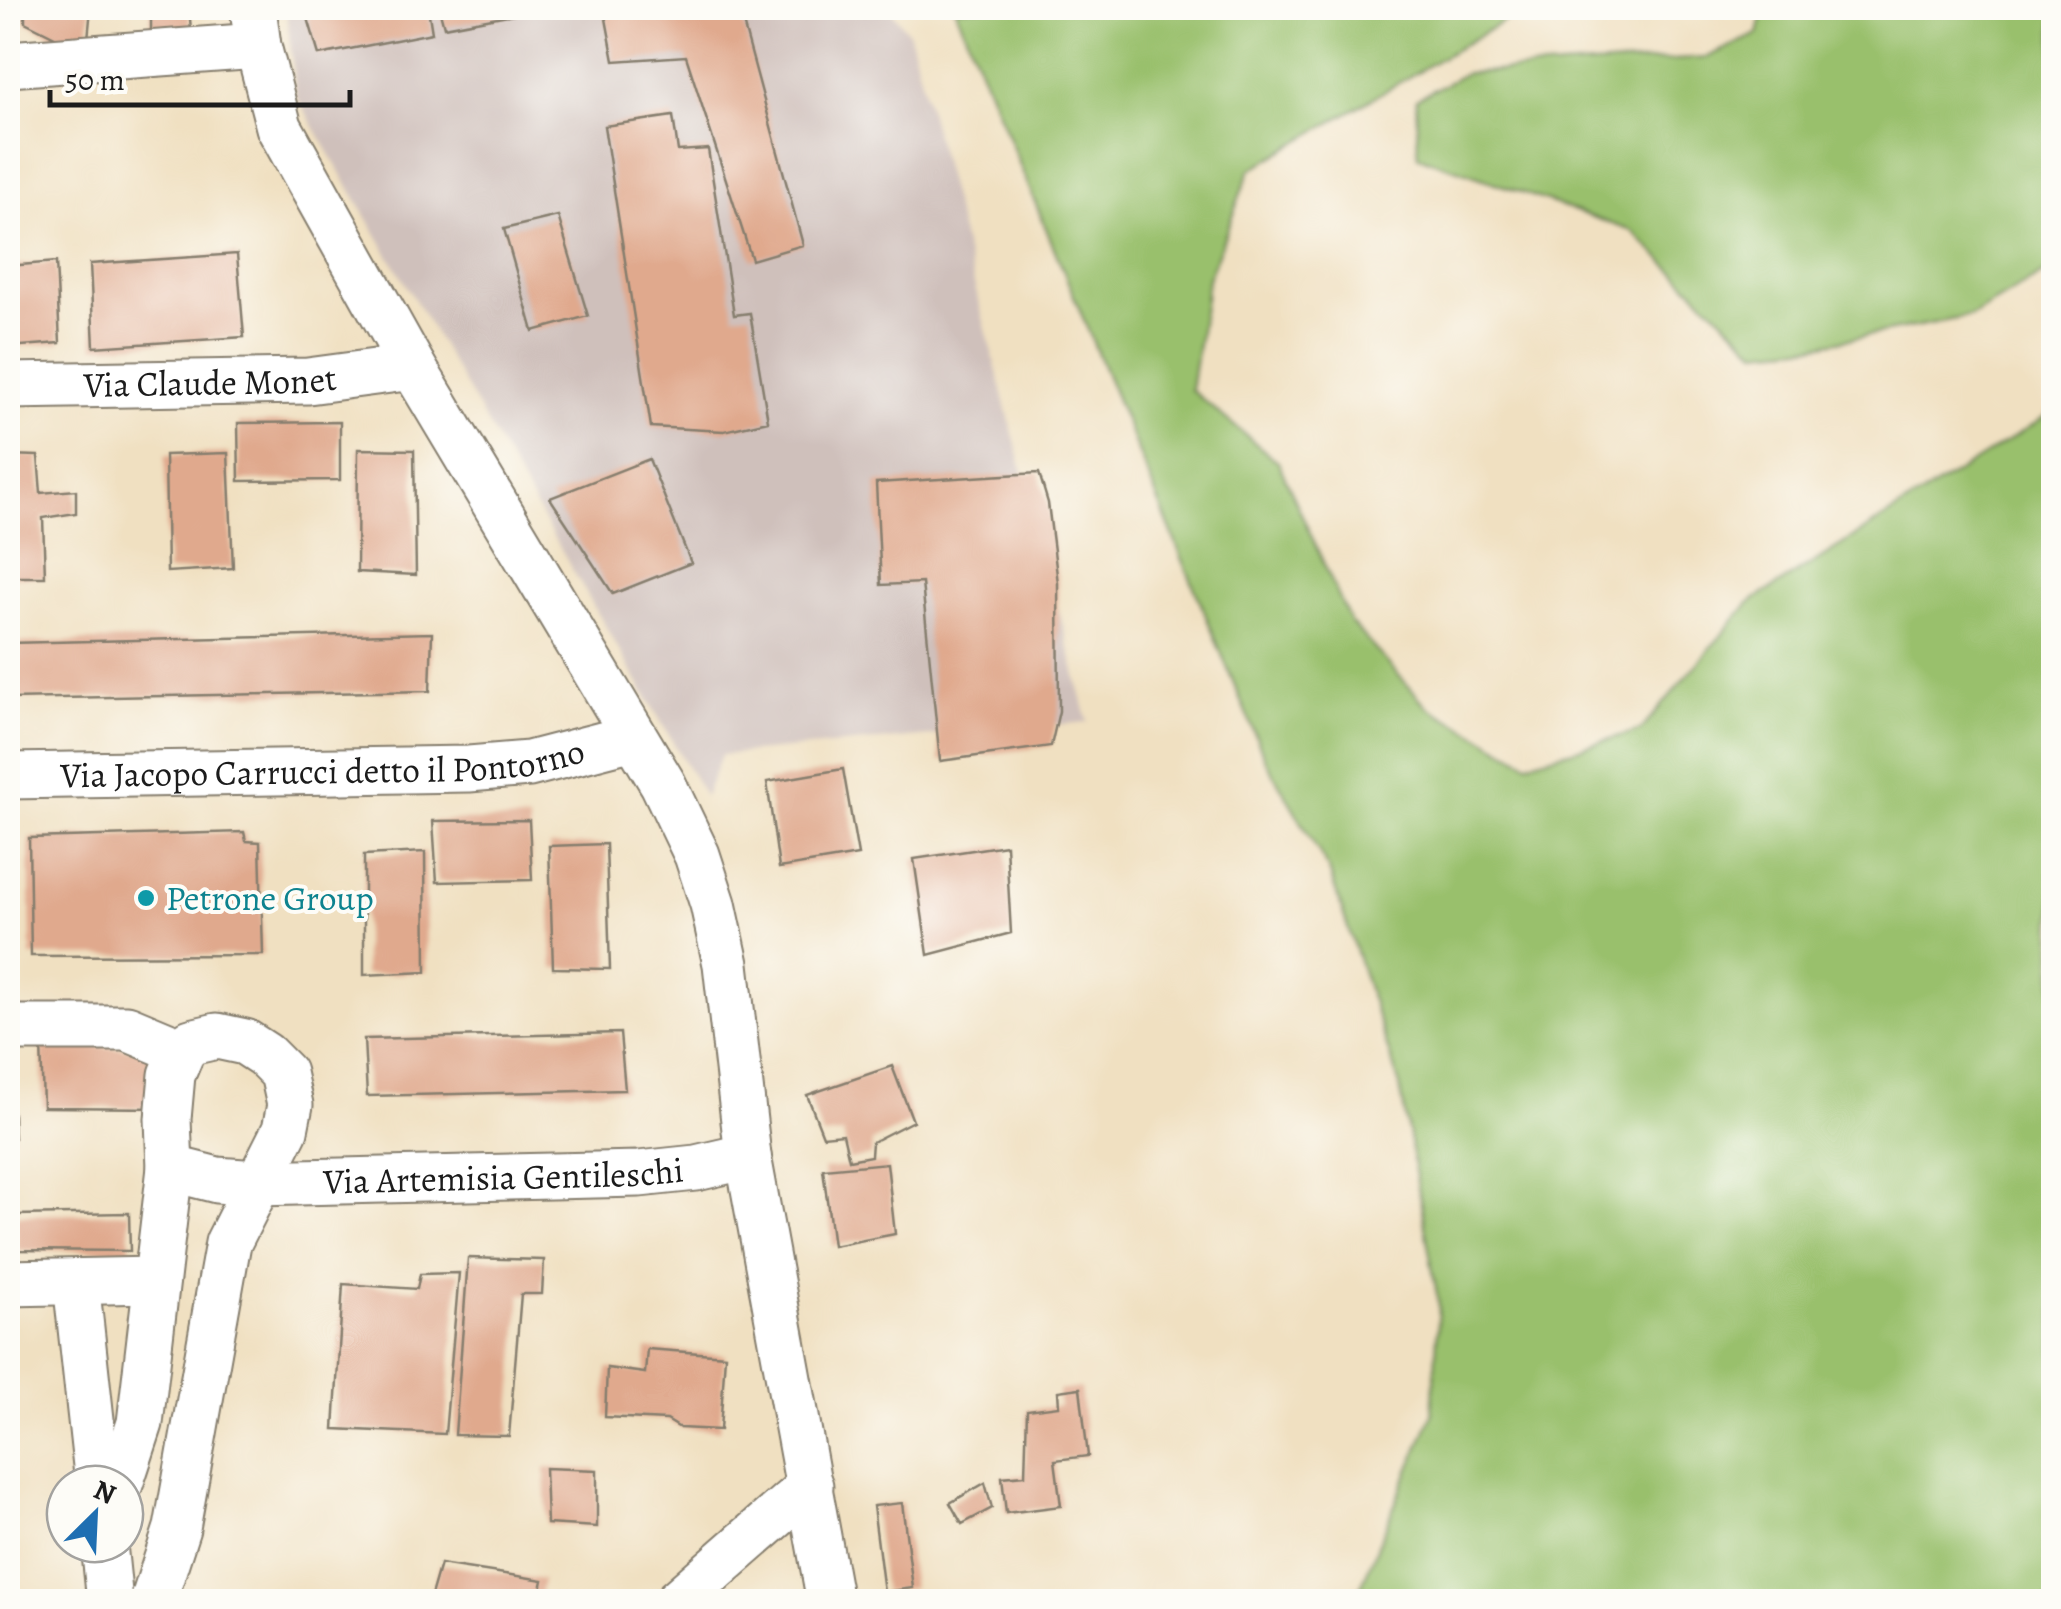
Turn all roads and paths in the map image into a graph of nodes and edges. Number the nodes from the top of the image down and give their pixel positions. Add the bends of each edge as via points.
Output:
1 (255, 27) edge
2 (8, 64) edge
3 (413, 367) junction
4 (8, 386) edge
5 (633, 737) junction
6 (8, 776) edge
7 (8, 1028) edge
8 (182, 1051) junction
9 (748, 1156) junction
10 (170, 1168) junction
11 (256, 1182) junction
12 (155, 1280) junction
13 (76, 1282) junction
14 (8, 1283) edge
15 (96, 1464) edge
16 (127, 1464) edge
17 (810, 1486) junction
18 (106, 1564) edge
19 (110, 1602) edge
20 (153, 1602) edge
21 (677, 1602) edge
22 (830, 1602) edge

1 - 2 street
1 - 3 street via 278,127
3 - 4 street, Via Claude Monet via 308,381
3 - 5 street
5 - 6 street, Via Jacopo Carrucci detto il Pontorno via 530,764 469,769
5 - 9 street via 663,784 714,904
7 - 8 street via 127,1028
8 - 10 street via 169,1095
8 - 11 street, Via Artemisia Gentileschi via 190,1042 216,1036 245,1042 283,1073 290,1105 285,1130
9 - 11 street, Via Artemisia Gentileschi via 639,1174
9 - 17 street
10 - 11 street, Via Artemisia Gentileschi
10 - 12 street
11 - 20 street via 221,1269 177,1528
12 - 13 street
12 - 16 street via 140,1424
13 - 14 street
13 - 15 street
17 - 21 street
17 - 22 street
18 - 19 street

